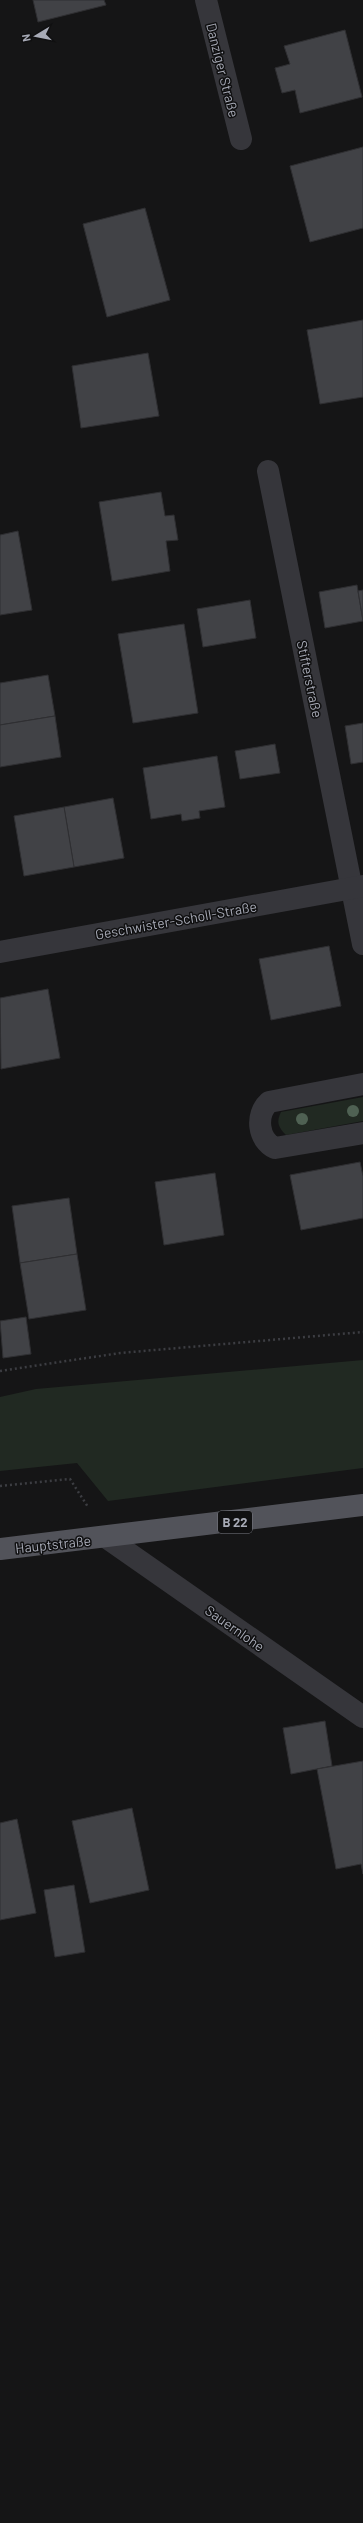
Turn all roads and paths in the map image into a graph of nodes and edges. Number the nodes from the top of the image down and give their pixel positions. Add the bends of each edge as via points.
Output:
1 (206, 0) edge
2 (241, 139) dead end
3 (268, 471) dead end
4 (358, 887) edge
5 (363, 944) edge
6 (0, 952) edge
7 (363, 1084) edge
8 (363, 1133) edge
9 (363, 1332) edge
10 (0, 1371) edge
11 (0, 1486) edge
12 (363, 1505) edge
13 (107, 1538) junction
14 (0, 1549) edge
15 (363, 1717) edge

1 - 2 street, Danziger Straße
3 - 4 street, Stifterstraße
4 - 5 street
4 - 6 street, Geschwister-Scholl-Straße
7 - 8 street via 269,1102 262,1108 259,1117 263,1137 268,1145 275,1148
9 - 10 path via 120,1353
11 - 13 path via 70,1478
12 - 13 main road, B 22
13 - 14 main road, Hauptstraße / B 22
13 - 15 street, Sauernlohe

